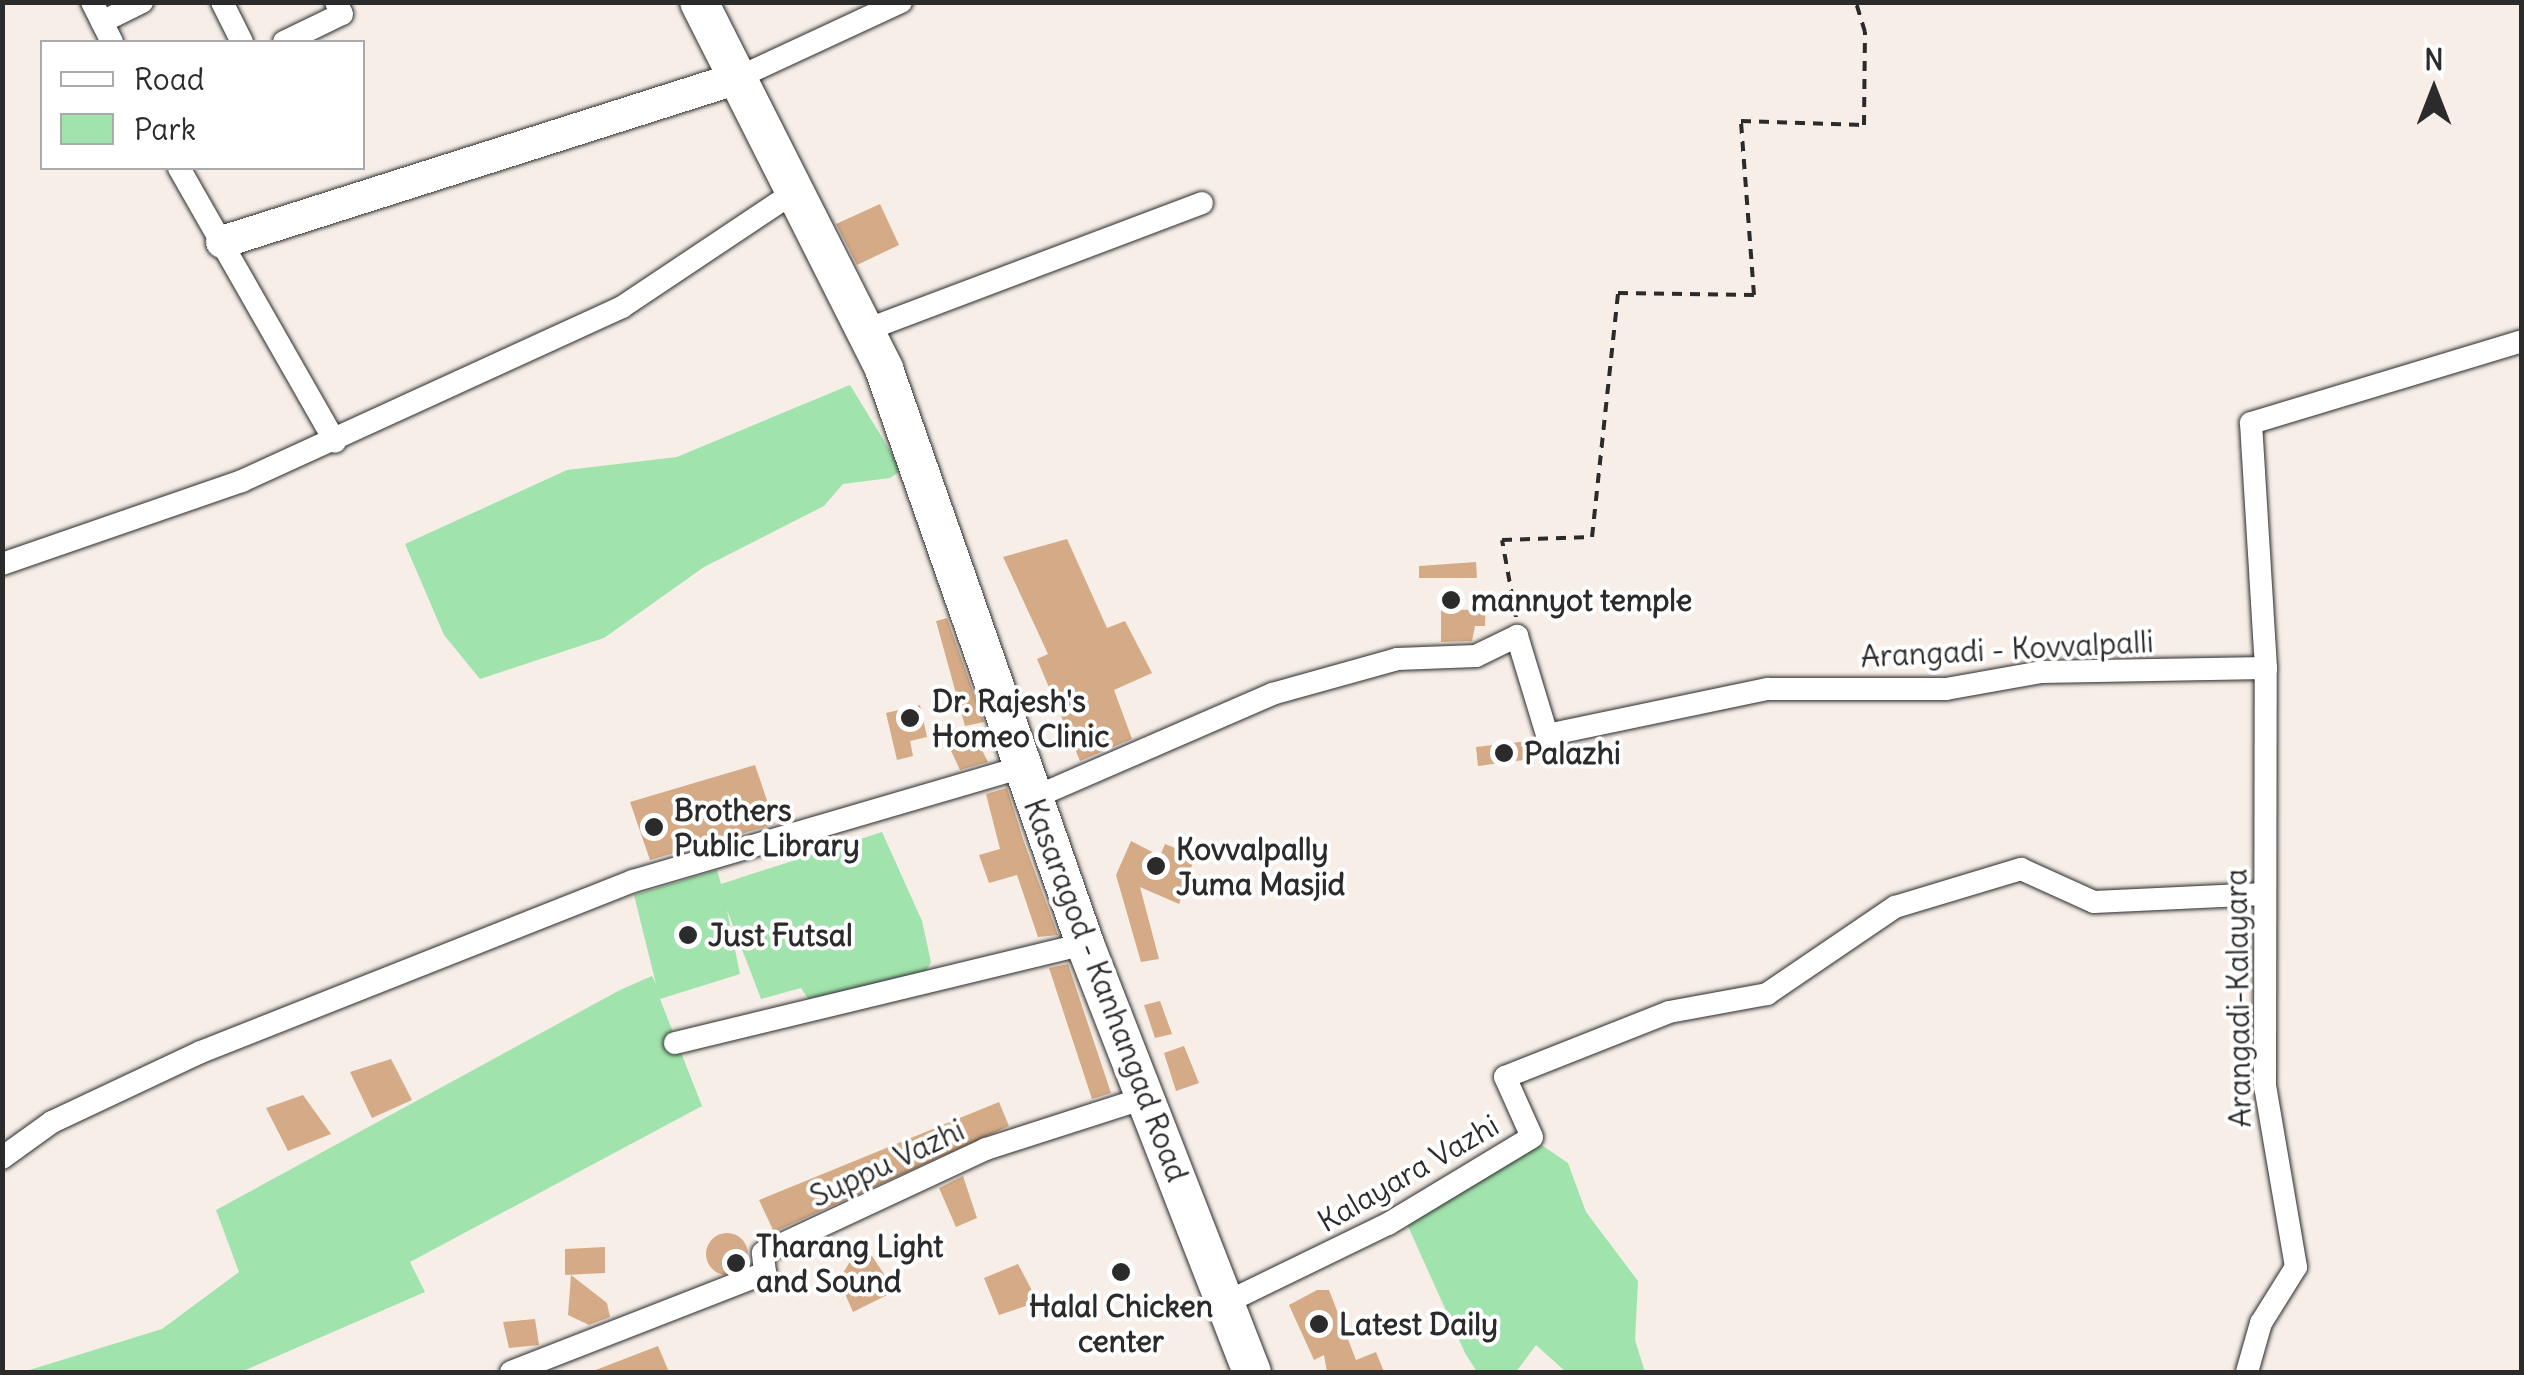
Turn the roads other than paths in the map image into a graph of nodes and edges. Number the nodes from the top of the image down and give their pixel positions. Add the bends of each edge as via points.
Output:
1 (142, 2) edge
2 (222, 2) edge
3 (336, 2) edge
4 (699, 2) edge
5 (901, 2) edge
6 (102, 22) edge
7 (241, 40) edge
8 (288, 40) edge
9 (735, 79) junction
10 (179, 170) edge
11 (798, 189) junction
12 (1202, 202) dead end
13 (222, 242) junction
14 (866, 330) junction
15 (2522, 341) edge
16 (335, 442) junction
17 (2, 564) edge
18 (2266, 668) junction
19 (1028, 783) junction
20 (2264, 894) junction
21 (1085, 944) junction
22 (676, 1042) dead end
23 (1145, 1098) junction
24 (2, 1158) edge
25 (1224, 1303) junction
26 (511, 1372) edge
27 (1252, 1372) edge
28 (2247, 1372) edge

1 - 6 street
2 - 7 street
3 - 8 street via 342,14
4 - 9 main road, Kasaragod - Kanhangad Road
5 - 9 street
9 - 11 main road, Kasaragod - Kanhangad Road
9 - 13 street
10 - 13 street
11 - 14 main road, Kasaragod - Kanhangad Road
11 - 16 street via 622,308
12 - 14 street
13 - 16 street
14 - 19 main road, Kasaragod - Kanhangad Road
15 - 18 street via 2251,423
16 - 17 street
18 - 19 street, Arangadi - Kovvalpalli via 2040,672 1946,689 1768,689 1547,735 1517,636 1476,656 1398,659 1272,694
18 - 20 street, Arangadi-Kalayara
19 - 21 main road, Kasaragod - Kanhangad Road
19 - 24 street via 633,881 201,1052 52,1122
20 - 25 street, Kalayara Vazhi via 2094,902 2020,869 1895,907 1767,994 1669,1012 1505,1077 1532,1137 1388,1224
20 - 28 street, Arangadi-Kalayara via 2265,1086 2296,1267 2262,1323
21 - 22 street
21 - 23 main road, Kasaragod - Kanhangad Road
23 - 25 main road, Kasaragod - Kanhangad Road
23 - 26 street, Suppu Vazhi via 986,1149 764,1253 765,1273
25 - 27 main road, Kasaragod - Kanhangad Road

